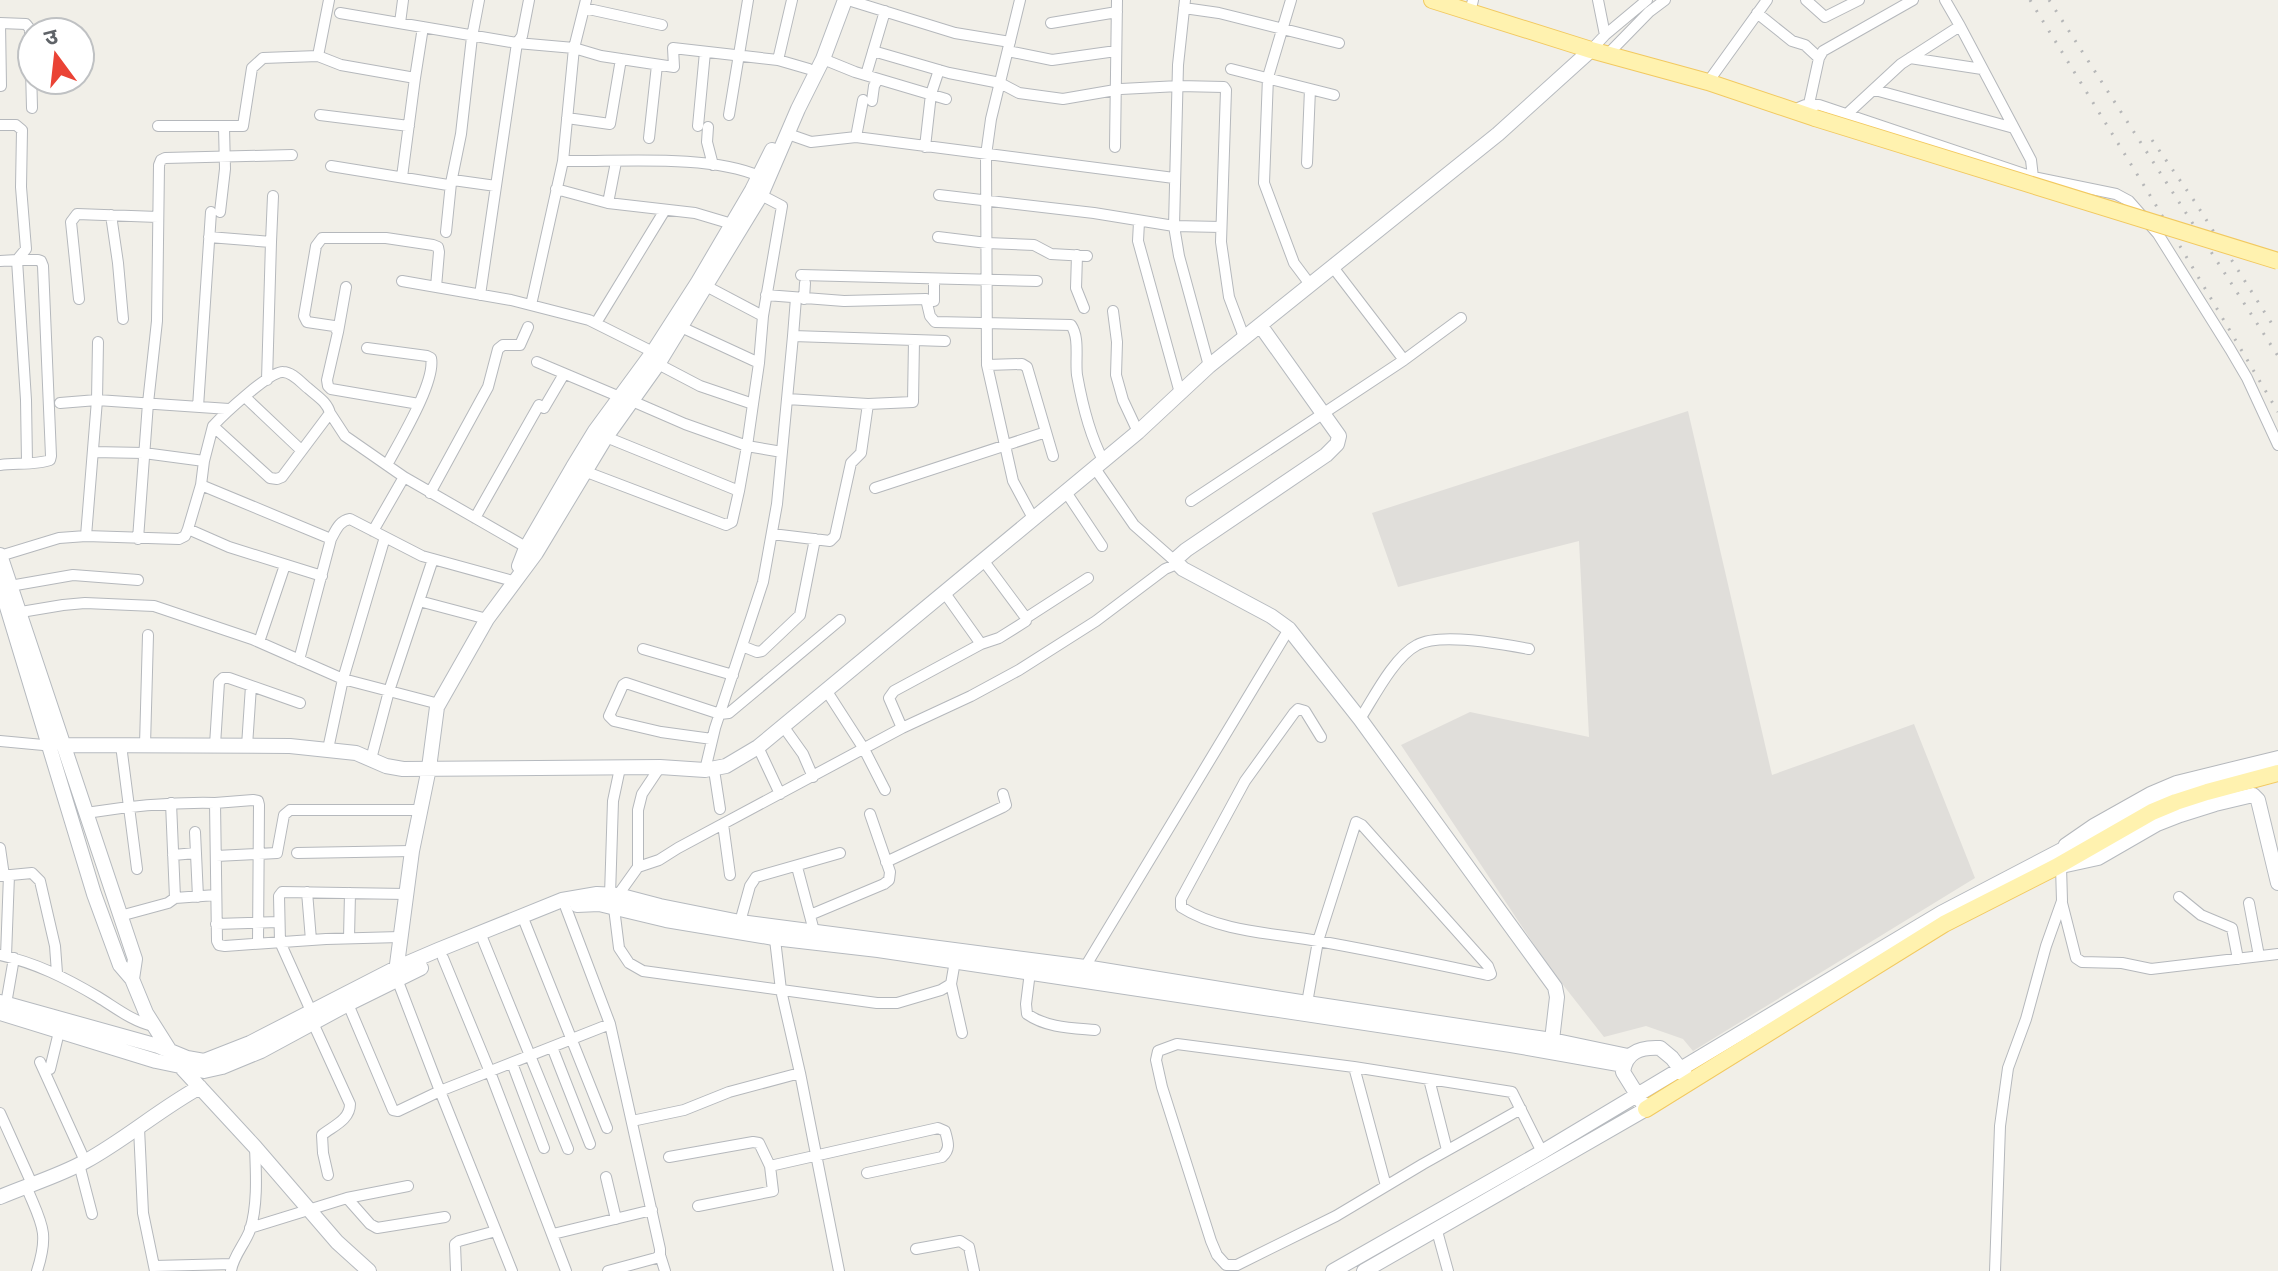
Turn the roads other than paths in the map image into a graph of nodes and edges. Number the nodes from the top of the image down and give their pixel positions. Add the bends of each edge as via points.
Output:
1 (329, 0) edge
2 (403, 0) edge
3 (479, 0) edge
4 (529, 0) edge
5 (748, 0) edge
6 (792, 0) edge
7 (835, 0) edge
8 (847, 0) edge
9 (1020, 0) edge
10 (1117, 0) edge
11 (1291, 0) edge
12 (1432, 0) edge
13 (1598, 0) edge
14 (1665, 0) edge
15 (1767, 0) edge
16 (1859, 0) edge
17 (1913, 0) edge
18 (1945, 0) edge
19 (1645, 1) edge
20 (1810, 1) edge
21 (585, 4) edge
22 (1185, 4) edge
23 (1472, 6) edge
24 (885, 11) junction
25 (1117, 12) junction
26 (340, 13) dead end
27 (1757, 13) junction
28 (400, 23) junction
29 (1051, 23) dead end
30 (662, 25) dead end
31 (1960, 26) junction
32 (423, 27) junction
33 (1282, 29) junction
34 (1605, 35) junction
35 (472, 37) junction
36 (517, 43) junction
37 (1339, 43) dead end
38 (1009, 47) junction
39 (574, 48) junction
40 (873, 51) junction
41 (1116, 51) junction
42 (705, 52) junction
43 (1599, 52) junction
44 (739, 55) junction
45 (318, 56) junction
46 (1819, 58) junction
47 (1910, 58) junction
48 (621, 59) junction
49 (823, 59) junction
50 (778, 60) junction
51 (657, 65) junction
52 (809, 69) junction
53 (1231, 69) dead end
54 (1982, 69) junction
55 (939, 70) junction
56 (866, 75) junction
57 (1268, 77) junction
58 (415, 78) junction
59 (878, 79) junction
60 (1708, 82) junction
61 (1000, 83) junction
62 (1, 86) edge
63 (1179, 86) junction
64 (1310, 89) junction
65 (1115, 90) junction
66 (1875, 90) junction
67 (931, 94) junction
68 (1334, 95) dead end
69 (946, 99) dead end
70 (32, 108) dead end
71 (1812, 111) junction
72 (1847, 114) junction
73 (320, 115) dead end
74 (729, 115) dead end
75 (567, 118) junction
76 (0, 125) edge
77 (158, 126) dead end
78 (409, 126) junction
79 (224, 127) junction
80 (2014, 128) junction
81 (788, 134) junction
82 (856, 137) junction
83 (649, 138) dead end
84 (925, 147) junction
85 (1115, 147) dead end
86 (292, 155) dead end
87 (986, 155) junction
88 (224, 157) junction
89 (563, 161) junction
90 (616, 162) junction
91 (1307, 163) dead end
92 (713, 165) junction
93 (331, 166) dead end
94 (759, 176) junction
95 (402, 177) junction
96 (2033, 177) junction
97 (1174, 178) junction
98 (452, 182) junction
99 (496, 186) junction
100 (556, 189) junction
101 (761, 195) junction
102 (939, 195) dead end
103 (273, 196) dead end
104 (986, 200) junction
105 (608, 203) junction
106 (665, 210) junction
107 (111, 215) junction
108 (158, 217) junction
109 (1139, 222) junction
110 (732, 224) junction
111 (1174, 226) junction
112 (1221, 227) junction
113 (446, 232) dead end
114 (209, 237) junction
115 (938, 237) dead end
116 (271, 242) junction
117 (987, 243) junction
118 (17, 260) junction
119 (0, 261) edge
120 (2278, 261) edge
121 (1332, 266) junction
122 (934, 280) junction
123 (402, 281) dead end
124 (987, 281) junction
125 (1037, 281) dead end
126 (1309, 283) junction
127 (706, 286) junction
128 (346, 287) dead end
129 (436, 287) junction
130 (480, 295) junction
131 (766, 295) junction
132 (800, 298) junction
133 (79, 299) dead end
134 (934, 301) dead end
135 (531, 305) junction
136 (1084, 308) dead end
137 (1113, 311) dead end
138 (763, 316) junction
139 (1461, 318) dead end
140 (123, 319) dead end
141 (596, 323) junction
142 (987, 323) junction
143 (1260, 325) junction
144 (528, 327) dead end
145 (681, 327) junction
146 (338, 332) junction
147 (793, 336) junction
148 (1244, 337) junction
149 (914, 340) junction
150 (945, 341) dead end
151 (98, 342) dead end
152 (367, 348) dead end
153 (656, 358) junction
154 (1404, 360) junction
155 (537, 362) dead end
156 (759, 363) junction
157 (987, 365) junction
158 (1209, 366) junction
159 (564, 374) junction
160 (267, 380) junction
161 (1180, 393) junction
162 (245, 397) junction
163 (626, 399) junction
164 (787, 399) junction
165 (97, 400) junction
166 (60, 403) dead end
167 (148, 403) junction
168 (419, 404) junction
169 (753, 404) junction
170 (868, 404) junction
171 (198, 407) junction
172 (229, 409) junction
173 (330, 413) junction
174 (1322, 414) junction
175 (213, 426) junction
176 (1046, 432) junction
177 (1138, 432) junction
178 (606, 437) junction
179 (1004, 445) junction
180 (2278, 445) edge
181 (747, 446) junction
182 (301, 450) junction
183 (93, 452) junction
184 (782, 452) junction
185 (144, 453) junction
186 (1053, 456) dead end
187 (204, 461) junction
188 (27, 462) junction
189 (1099, 464) junction
190 (0, 465) edge
191 (387, 465) junction
192 (584, 471) junction
193 (404, 477) junction
194 (201, 485) junction
195 (875, 488) dead end
196 (739, 491) junction
197 (1066, 492) junction
198 (430, 493) junction
199 (1191, 501) dead end
200 (475, 518) junction
201 (1034, 520) junction
202 (188, 529) junction
203 (373, 531) junction
204 (772, 534) junction
205 (86, 536) junction
206 (385, 537) junction
207 (138, 539) junction
208 (331, 539) junction
209 (815, 539) junction
210 (1102, 546) dead end
211 (531, 550) junction
212 (0, 555) edge
213 (433, 559) junction
214 (983, 560) junction
215 (1177, 563) junction
216 (285, 565) junction
217 (322, 576) junction
218 (1088, 578) dead end
219 (138, 580) dead end
220 (513, 581) junction
221 (3, 590) edge
222 (944, 592) junction
223 (419, 601) junction
224 (15, 613) junction
225 (1026, 618) junction
226 (487, 619) junction
227 (840, 620) dead end
228 (1289, 629) junction
229 (148, 635) dead end
230 (259, 642) junction
231 (981, 644) junction
232 (742, 646) junction
233 (643, 649) dead end
234 (1529, 649) dead end
235 (299, 660) junction
236 (733, 675) junction
237 (343, 679) junction
238 (251, 686) junction
239 (826, 690) junction
240 (389, 691) junction
241 (300, 703) dead end
242 (439, 704) junction
243 (720, 714) junction
244 (1360, 719) junction
245 (783, 726) junction
246 (902, 728) junction
247 (1321, 737) dead end
248 (712, 739) junction
249 (0, 741) edge
250 (121, 745) junction
251 (145, 745) junction
252 (215, 745) junction
253 (56, 746) junction
254 (247, 746) junction
255 (758, 747) junction
256 (328, 749) junction
257 (864, 749) junction
258 (2278, 756) edge
259 (371, 759) junction
260 (2278, 764) edge
261 (660, 767) junction
262 (429, 768) junction
263 (620, 768) junction
264 (710, 770) junction
265 (2278, 773) edge
266 (813, 777) junction
267 (885, 790) dead end
268 (780, 794) junction
269 (1003, 794) dead end
270 (171, 803) junction
271 (215, 803) junction
272 (130, 806) junction
273 (720, 809) dead end
274 (421, 810) junction
275 (86, 813) junction
276 (870, 814) dead end
277 (723, 824) junction
278 (195, 832) dead end
279 (0, 848) edge
280 (2077, 849) junction
281 (412, 851) junction
282 (196, 853) junction
283 (297, 853) dead end
284 (840, 853) dead end
285 (173, 855) junction
286 (259, 855) junction
287 (216, 856) junction
288 (886, 862) junction
289 (2057, 863) junction
290 (638, 867) junction
291 (797, 867) junction
292 (137, 869) dead end
293 (730, 875) dead end
294 (4, 876) edge
295 (2278, 883) edge
296 (307, 892) junction
297 (350, 893) junction
298 (406, 894) junction
299 (216, 895) junction
300 (198, 897) junction
301 (2179, 897) dead end
302 (175, 898) junction
303 (614, 899) junction
304 (2062, 901) junction
305 (2249, 903) dead end
306 (566, 908) junction
307 (810, 915) junction
308 (120, 916) junction
309 (279, 922) junction
310 (740, 922) junction
311 (258, 923) junction
312 (525, 923) junction
313 (216, 924) junction
314 (814, 931) junction
315 (774, 932) junction
316 (400, 937) junction
317 (349, 938) junction
318 (311, 940) junction
319 (483, 940) junction
320 (1318, 941) junction
321 (280, 942) junction
322 (258, 943) junction
323 (2278, 954) edge
324 (2259, 956) junction
325 (7, 957) edge
326 (443, 958) junction
327 (2238, 959) junction
328 (955, 961) junction
329 (1085, 967) junction
330 (1030, 972) junction
331 (57, 973) junction
332 (396, 973) junction
333 (132, 979) junction
334 (951, 984) junction
335 (781, 990) junction
336 (1307, 1003) junction
337 (348, 1004) junction
338 (2, 1007) edge
339 (312, 1017) junction
340 (610, 1024) junction
341 (153, 1026) junction
342 (1095, 1030) dead end
343 (59, 1032) junction
344 (962, 1033) dead end
345 (573, 1039) junction
346 (1552, 1040) junction
347 (552, 1047) junction
348 (169, 1049) junction
349 (531, 1056) junction
350 (1626, 1061) junction
351 (512, 1063) junction
352 (1354, 1067) junction
353 (182, 1068) junction
354 (490, 1072) junction
355 (800, 1073) junction
356 (1685, 1075) junction
357 (1429, 1079) junction
358 (200, 1087) junction
359 (440, 1091) junction
360 (1635, 1095) junction
361 (1521, 1109) junction
362 (1646, 1109) junction
363 (0, 1113) edge
364 (632, 1121) junction
365 (139, 1128) junction
366 (607, 1128) dead end
367 (590, 1144) dead end
368 (255, 1147) junction
369 (544, 1148) dead end
370 (568, 1149) dead end
371 (1447, 1150) junction
372 (1542, 1152) junction
373 (816, 1156) junction
374 (669, 1157) dead end
375 (82, 1163) junction
376 (770, 1166) junction
377 (867, 1173) dead end
378 (328, 1175) dead end
379 (606, 1177) dead end
380 (29, 1185) junction
381 (408, 1186) dead end
382 (1386, 1186) junction
383 (0, 1197) edge
384 (347, 1198) junction
385 (698, 1206) dead end
386 (309, 1209) junction
387 (652, 1210) junction
388 (92, 1214) dead end
389 (445, 1217) dead end
390 (616, 1219) junction
391 (250, 1228) junction
392 (496, 1231) junction
393 (1437, 1231) junction
394 (553, 1234) junction
395 (916, 1249) dead end
396 (660, 1255) junction
397 (232, 1267) edge
398 (155, 1268) edge
399 (37, 1271) edge
400 (369, 1271) edge
401 (456, 1271) edge
402 (512, 1271) edge
403 (566, 1271) edge
404 (608, 1271) edge
405 (665, 1271) edge
406 (839, 1271) edge
407 (974, 1271) edge
408 (1333, 1271) edge
409 (1364, 1271) edge
410 (1448, 1271) edge
411 (1995, 1271) edge

1 - 45 street
2 - 28 street
3 - 35 street
4 - 36 street
5 - 44 street
6 - 50 street
7 - 52 street
8 - 24 street
8 - 49 street
9 - 38 street
10 - 25 street
11 - 33 street
12 - 23 main road
13 - 34 street
14 - 43 street
15 - 27 street
16 - 20 street via 1825,17
17 - 46 street via 1827,47
18 - 31 street
19 - 34 street
21 - 30 street
21 - 39 street
22 - 33 street
22 - 63 street
23 - 43 main road
24 - 38 street
24 - 40 street
25 - 29 street
25 - 41 street
26 - 28 street
27 - 46 street
27 - 60 street
28 - 32 street
31 - 47 street
31 - 54 street
32 - 35 street
32 - 58 street
33 - 37 street
33 - 57 street
34 - 43 street
35 - 36 street
35 - 98 street
36 - 39 street
36 - 99 street
38 - 41 street via 1052,60
38 - 61 street
39 - 48 street
39 - 75 street
40 - 55 street
40 - 56 street
41 - 65 street
42 - 44 street
42 - 51 street via 673,48 674,67
42 - 92 street via 703,127
43 - 60 main road
43 - 121 street
44 - 50 street
44 - 74 street
45 - 58 street
45 - 79 street via 256,62 243,126
46 - 71 street
47 - 54 street
47 - 66 street
48 - 51 street
48 - 75 street via 610,124
49 - 56 street
49 - 81 street
50 - 52 street
51 - 83 street
52 - 94 street
53 - 57 street
54 - 80 street
55 - 61 street
55 - 67 street
56 - 59 street
57 - 64 street
57 - 126 street via 1264,183 1294,263
58 - 78 street
59 - 67 street
59 - 82 street
60 - 71 main road via 1791,110
61 - 65 street via 1019,93 1063,99
61 - 87 street
62 - 70 street via 0,23 26,24
63 - 65 street
63 - 97 street
63 - 112 street via 1226,90
64 - 68 street
64 - 91 street
65 - 85 street
66 - 72 street
66 - 80 street
67 - 69 street
67 - 84 street
71 - 72 street via 1819,105
71 - 120 main road, bridge
72 - 96 street
73 - 78 street
75 - 89 street
76 - 118 street via 22,130 26,249
77 - 79 street
78 - 95 street
79 - 88 street
80 - 96 street
81 - 82 street via 811,142
81 - 101 street
82 - 84 street
84 - 87 street
86 - 88 street
87 - 97 street
87 - 104 street
88 - 108 street via 161,160
88 - 114 street
89 - 90 street
89 - 100 street
90 - 92 street
90 - 105 street
92 - 94 street
93 - 95 street
94 - 110 street
95 - 98 street
96 - 180 street via 2129,201 2158,234 2230,349
97 - 111 street
98 - 99 street
98 - 113 street
99 - 130 street
100 - 105 street
100 - 135 street
101 - 127 street
101 - 131 street via 782,206
102 - 104 street
103 - 116 street
104 - 109 street
104 - 117 street
105 - 106 street
106 - 110 street
106 - 141 street
107 - 108 street
107 - 133 street via 77,214 71,222
107 - 140 street
108 - 167 street via 157,321
109 - 111 street
109 - 161 street via 1138,241
110 - 153 street
111 - 112 street
111 - 158 street
112 - 148 street via 1229,297
114 - 116 street
114 - 171 street
115 - 117 street
116 - 160 street
117 - 124 street
117 - 136 street via 1034,245 1051,254 1082,256 1076,288
118 - 119 street
118 - 188 street
118 - 188 street via 38,260 43,266 51,456 45,462
121 - 126 street
121 - 154 street
122 - 124 street
122 - 132 street via 803,279
122 - 134 street
123 - 129 street
124 - 125 street
124 - 142 street
126 - 143 street
127 - 138 street
127 - 145 street
128 - 146 street
129 - 130 street
129 - 146 street via 438,247 386,238 322,238 316,246 305,320 334,326
130 - 135 street
131 - 132 street
131 - 138 street
132 - 142 street via 926,299 935,322
132 - 147 street
135 - 141 street
137 - 177 street via 1116,375
138 - 156 street
139 - 154 street
141 - 153 street
142 - 157 street
142 - 189 street via 1071,325 1075,330 1077,372
143 - 148 street
143 - 174 street
144 - 198 street via 520,345 498,349 488,387
145 - 153 street
145 - 156 street
146 - 168 street via 327,380 331,389
147 - 149 street
147 - 164 street
148 - 158 street
149 - 150 street
149 - 170 street via 913,402
151 - 165 street
152 - 168 street via 431,358
153 - 163 street
153 - 169 street via 700,386
154 - 174 street
155 - 159 street
156 - 169 street
157 - 176 street via 1027,367
157 - 179 street
158 - 161 street
159 - 163 street
159 - 200 street
160 - 162 street
160 - 173 street via 278,372 288,373 328,405
161 - 177 street
162 - 172 street
162 - 182 street
163 - 178 street
163 - 181 street
163 - 211 street via 588,442
164 - 170 street
164 - 184 street
165 - 166 street
165 - 167 street
165 - 183 street
167 - 171 street
167 - 185 street
168 - 191 street
169 - 181 street
170 - 209 street via 861,453 851,463 835,536 830,541
171 - 172 street
172 - 175 street
173 - 182 street
173 - 191 street via 345,436
174 - 199 street
174 - 215 street via 1339,436 1337,444 1186,550
175 - 182 street via 270,478 282,477
175 - 187 street
176 - 179 street
176 - 186 street
177 - 189 street
178 - 192 street
178 - 196 street
179 - 195 street
179 - 201 street via 1013,481
181 - 184 street
181 - 196 street
183 - 185 street
183 - 205 street
184 - 204 street
185 - 187 street
185 - 207 street
187 - 194 street
188 - 190 street
189 - 197 street
189 - 215 street via 1134,525
191 - 193 street
192 - 196 street via 726,525 732,522
192 - 211 street
193 - 198 street
193 - 203 street
194 - 202 street
194 - 208 street
197 - 201 street
197 - 210 street
198 - 200 street
200 - 211 street
201 - 214 street
202 - 207 street via 179,539
202 - 216 street
203 - 206 street
203 - 208 street via 344,520
204 - 209 street
204 - 232 street
205 - 207 street
205 - 212 street
206 - 213 street
206 - 237 street
208 - 217 street
209 - 232 street via 800,615 762,651
211 - 220 street
212 - 221 street
213 - 220 street
213 - 223 street
214 - 222 street
214 - 225 street
215 - 228 street
215 - 246 street via 1019,670
216 - 217 street
216 - 230 street
217 - 235 street
218 - 225 street
219 - 221 street via 73,575
220 - 226 street
221 - 224 street
222 - 231 street
222 - 239 street
223 - 226 street
223 - 240 street
224 - 230 street via 85,603 154,606
224 - 253 street
225 - 231 street
226 - 242 street
227 - 243 street via 736,708
228 - 244 street
228 - 329 street
229 - 251 street
230 - 235 street
231 - 246 street via 894,691 890,704
232 - 236 street
233 - 236 street
234 - 244 street via 1489,641 1417,645 1404,655
235 - 237 street
236 - 243 street
237 - 240 street
237 - 256 street
238 - 241 street
238 - 252 street via 229,678 219,682
238 - 254 street
239 - 245 street
239 - 257 street
240 - 242 street
240 - 259 street
242 - 262 street
243 - 248 street
243 - 248 street via 626,683 610,711 614,721
244 - 346 street via 1555,987
245 - 255 street
245 - 266 street
246 - 257 street
247 - 320 street via 1305,711 1298,709 1245,781 1180,902 1183,909 1228,926
248 - 264 street
249 - 253 street
250 - 251 street
250 - 253 street
250 - 272 street
251 - 252 street
252 - 254 street
253 - 275 street
253 - 333 street via 94,894 120,965
254 - 256 street
255 - 264 street
255 - 268 street
256 - 259 street
257 - 266 street
257 - 267 street
258 - 289 street via 2150,792 2071,837
259 - 262 street via 403,769
260 - 280 street via 2194,784 2146,804
261 - 263 street
261 - 264 street
261 - 290 street via 638,810
262 - 263 street
262 - 274 street
263 - 303 street via 613,801
264 - 273 street
265 - 280 main road via 2176,802
266 - 268 street
268 - 277 street
269 - 288 street via 1003,807
270 - 271 street
270 - 272 street
270 - 285 street
271 - 286 street via 258,801
271 - 287 street
272 - 275 street
272 - 292 street
274 - 281 street
274 - 286 street via 290,810 284,815 277,853
275 - 308 street
276 - 288 street
277 - 290 street
277 - 293 street
278 - 282 street
279 - 294 street
280 - 289 main road
281 - 283 street
281 - 298 street
282 - 285 street
282 - 300 street
284 - 291 street
285 - 302 street
286 - 287 street
286 - 311 street
287 - 299 street
288 - 307 street via 887,882
289 - 295 street via 2098,858 2157,824 2253,795
289 - 304 street
289 - 356 main road
290 - 303 street
291 - 307 street
291 - 310 street via 752,880
294 - 325 street
294 - 331 street via 32,873 40,881
296 - 297 street
296 - 309 street via 282,892
296 - 318 street
297 - 298 street
297 - 317 street
298 - 316 street
299 - 300 street
299 - 313 street
300 - 302 street
301 - 327 street via 2201,915 2232,928
302 - 308 street
303 - 306 street
303 - 310 street
303 - 315 street via 666,920
303 - 332 street via 597,894 562,900
303 - 335 street via 619,948 636,968
304 - 327 street via 2079,961 2151,969
304 - 411 street via 2008,1068 2000,1126
305 - 324 street
306 - 312 street
306 - 340 street
307 - 314 street
308 - 333 street via 135,959
309 - 311 street
309 - 321 street
310 - 315 street
311 - 313 street
311 - 322 street
312 - 319 street
312 - 345 street
313 - 322 street via 219,945
314 - 315 street
314 - 329 street
315 - 328 street
315 - 335 street
316 - 317 street
316 - 332 street
317 - 318 street
318 - 321 street
319 - 326 street
319 - 349 street
320 - 320 street via 1356,822 1491,974 1488,975
320 - 336 street
321 - 322 street
321 - 339 street
323 - 324 street
324 - 327 street
325 - 331 street
325 - 338 street
326 - 332 street
326 - 354 street
328 - 330 street
328 - 334 street
329 - 336 street
330 - 342 street via 1027,1014 1056,1026
330 - 350 street
331 - 341 street
332 - 337 street
332 - 339 street
332 - 359 street
333 - 341 street
334 - 335 street via 897,1003
334 - 344 street
335 - 355 street
336 - 346 street
337 - 339 street
337 - 359 street via 393,1110
338 - 343 street
338 - 348 street
339 - 348 street via 204,1061
339 - 353 street via 261,1051 222,1067
339 - 378 street via 351,1109 322,1135
340 - 345 street
340 - 364 street
341 - 348 street
343 - 353 street
343 - 375 street via 45,1066
345 - 347 street
345 - 366 street
346 - 350 street
347 - 349 street
347 - 367 street
348 - 353 street
349 - 351 street
349 - 370 street
350 - 356 street via 1640,1049 1660,1048
350 - 360 street via 1625,1078
351 - 354 street
351 - 369 street
352 - 357 street
352 - 382 street
352 - 382 street via 1177,1044 1158,1051 1156,1060 1211,1241 1226,1265 1237,1265
353 - 358 street
354 - 359 street
354 - 394 street
355 - 364 street
355 - 373 street
356 - 360 street
356 - 362 main road
357 - 361 street via 1512,1092
357 - 371 street
358 - 365 street
358 - 368 street
359 - 392 street
360 - 362 street
360 - 372 street
361 - 371 street
361 - 372 street
362 - 393 street
363 - 380 street
364 - 387 street
365 - 375 street
365 - 398 street via 142,1204
368 - 386 street
368 - 391 street
371 - 382 street
372 - 408 street
373 - 376 street
373 - 377 street via 938,1128 945,1131 949,1146 942,1157
373 - 406 street
374 - 376 street via 753,1142 759,1143
375 - 380 street
375 - 388 street
376 - 385 street via 773,1191
379 - 390 street
380 - 383 street
380 - 399 street via 45,1242
381 - 384 street
384 - 386 street
384 - 389 street via 377,1228
386 - 391 street
386 - 400 street
387 - 390 street
387 - 396 street
390 - 394 street
391 - 397 street
392 - 401 street via 455,1244
392 - 402 street
393 - 409 street
393 - 410 street
394 - 403 street
395 - 407 street via 965,1243
396 - 404 street
396 - 405 street
397 - 398 street

